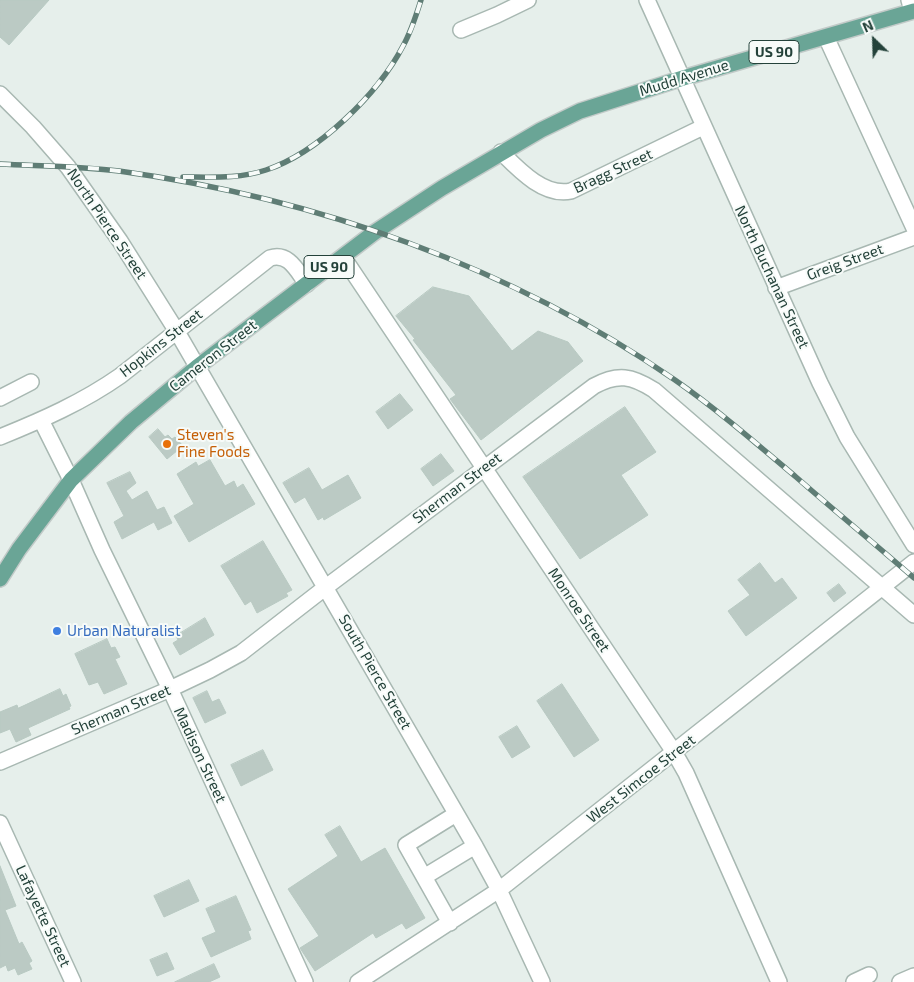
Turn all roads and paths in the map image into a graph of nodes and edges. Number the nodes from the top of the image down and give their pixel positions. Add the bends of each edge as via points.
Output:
1 (528, 0) edge
2 (647, 0) edge
3 (912, 8) edge
4 (461, 30) dead end
5 (826, 37) junction
6 (682, 78) junction
7 (0, 94) edge
8 (703, 127) junction
9 (501, 152) junction
10 (465, 174) joint
11 (914, 228) edge
12 (914, 237) edge
13 (343, 257) junction
14 (307, 284) junction
15 (776, 288) junction
16 (176, 330) junction
17 (197, 367) junction
18 (31, 382) dead end
19 (0, 398) edge
20 (41, 420) junction
21 (1, 434) edge
22 (484, 468) junction
23 (71, 480) junction
24 (914, 545) edge
25 (914, 562) edge
26 (0, 579) edge
27 (326, 587) junction
28 (882, 587) junction
29 (914, 615) edge
30 (170, 689) junction
31 (674, 752) junction
32 (0, 762) edge
33 (456, 814) junction
34 (0, 823) edge
35 (475, 846) junction
36 (424, 877) junction
37 (500, 890) junction
38 (450, 922) junction
39 (869, 976) dead end
40 (914, 976) edge
41 (72, 982) edge
42 (305, 982) edge
43 (358, 982) edge
44 (542, 982) edge
45 (779, 982) edge
46 (854, 982) edge
47 (900, 982) edge

1 - 4 street
2 - 6 street, North Buchanan Street
3 - 5 main road, Mudd Avenue / US 90
5 - 6 main road, Mudd Avenue / US 90
5 - 11 street
6 - 8 street, North Buchanan Street
6 - 9 main road, Mudd Avenue / US 90 via 580,111
7 - 16 street, North Pierce Street via 68,167
8 - 9 street, Bragg Street via 566,192 534,181
8 - 15 street, North Buchanan Street
9 - 10 main road, Mudd Avenue / US 90
10 - 13 main road, Cameron Street / US 90 via 375,232
12 - 15 street, Greig Street
13 - 14 main road, Cameron Street / US 90
13 - 22 street, Monroe Street
14 - 16 street, Hopkins Street via 288,260 282,256 270,258
14 - 17 main road, Cameron Street / US 90
15 - 24 street, North Buchanan Street via 847,437
16 - 17 street, North Pierce Street
16 - 20 street, Hopkins Street via 120,376
17 - 23 main road, Cameron Street / US 90 via 131,422
17 - 27 street, South Pierce Street
18 - 19 street
20 - 21 street, Hopkins Street
20 - 23 street, Madison Street
22 - 27 street, Sherman Street
22 - 28 street, Sherman Street via 594,386 610,379 627,377 654,390
22 - 31 street, Monroe Street
23 - 26 main road, Cameron Street / US 90
23 - 30 street, Madison Street
25 - 28 street, West Simcoe Street
27 - 30 street, Sherman Street via 241,653
27 - 33 street, South Pierce Street
28 - 29 street, Sherman Street
28 - 31 street, West Simcoe Street
30 - 32 street, Sherman Street
30 - 42 street, Madison Street
31 - 37 street, West Simcoe Street
31 - 45 street, Monroe Street
33 - 35 street, South Pierce Street
33 - 36 street via 406,845
34 - 41 street, Lafayette Street
35 - 36 street
35 - 37 street, South Pierce Street
36 - 38 street
37 - 38 street, West Simcoe Street
37 - 44 street, South Pierce Street
38 - 43 street, West Simcoe Street
39 - 46 street
40 - 47 street

